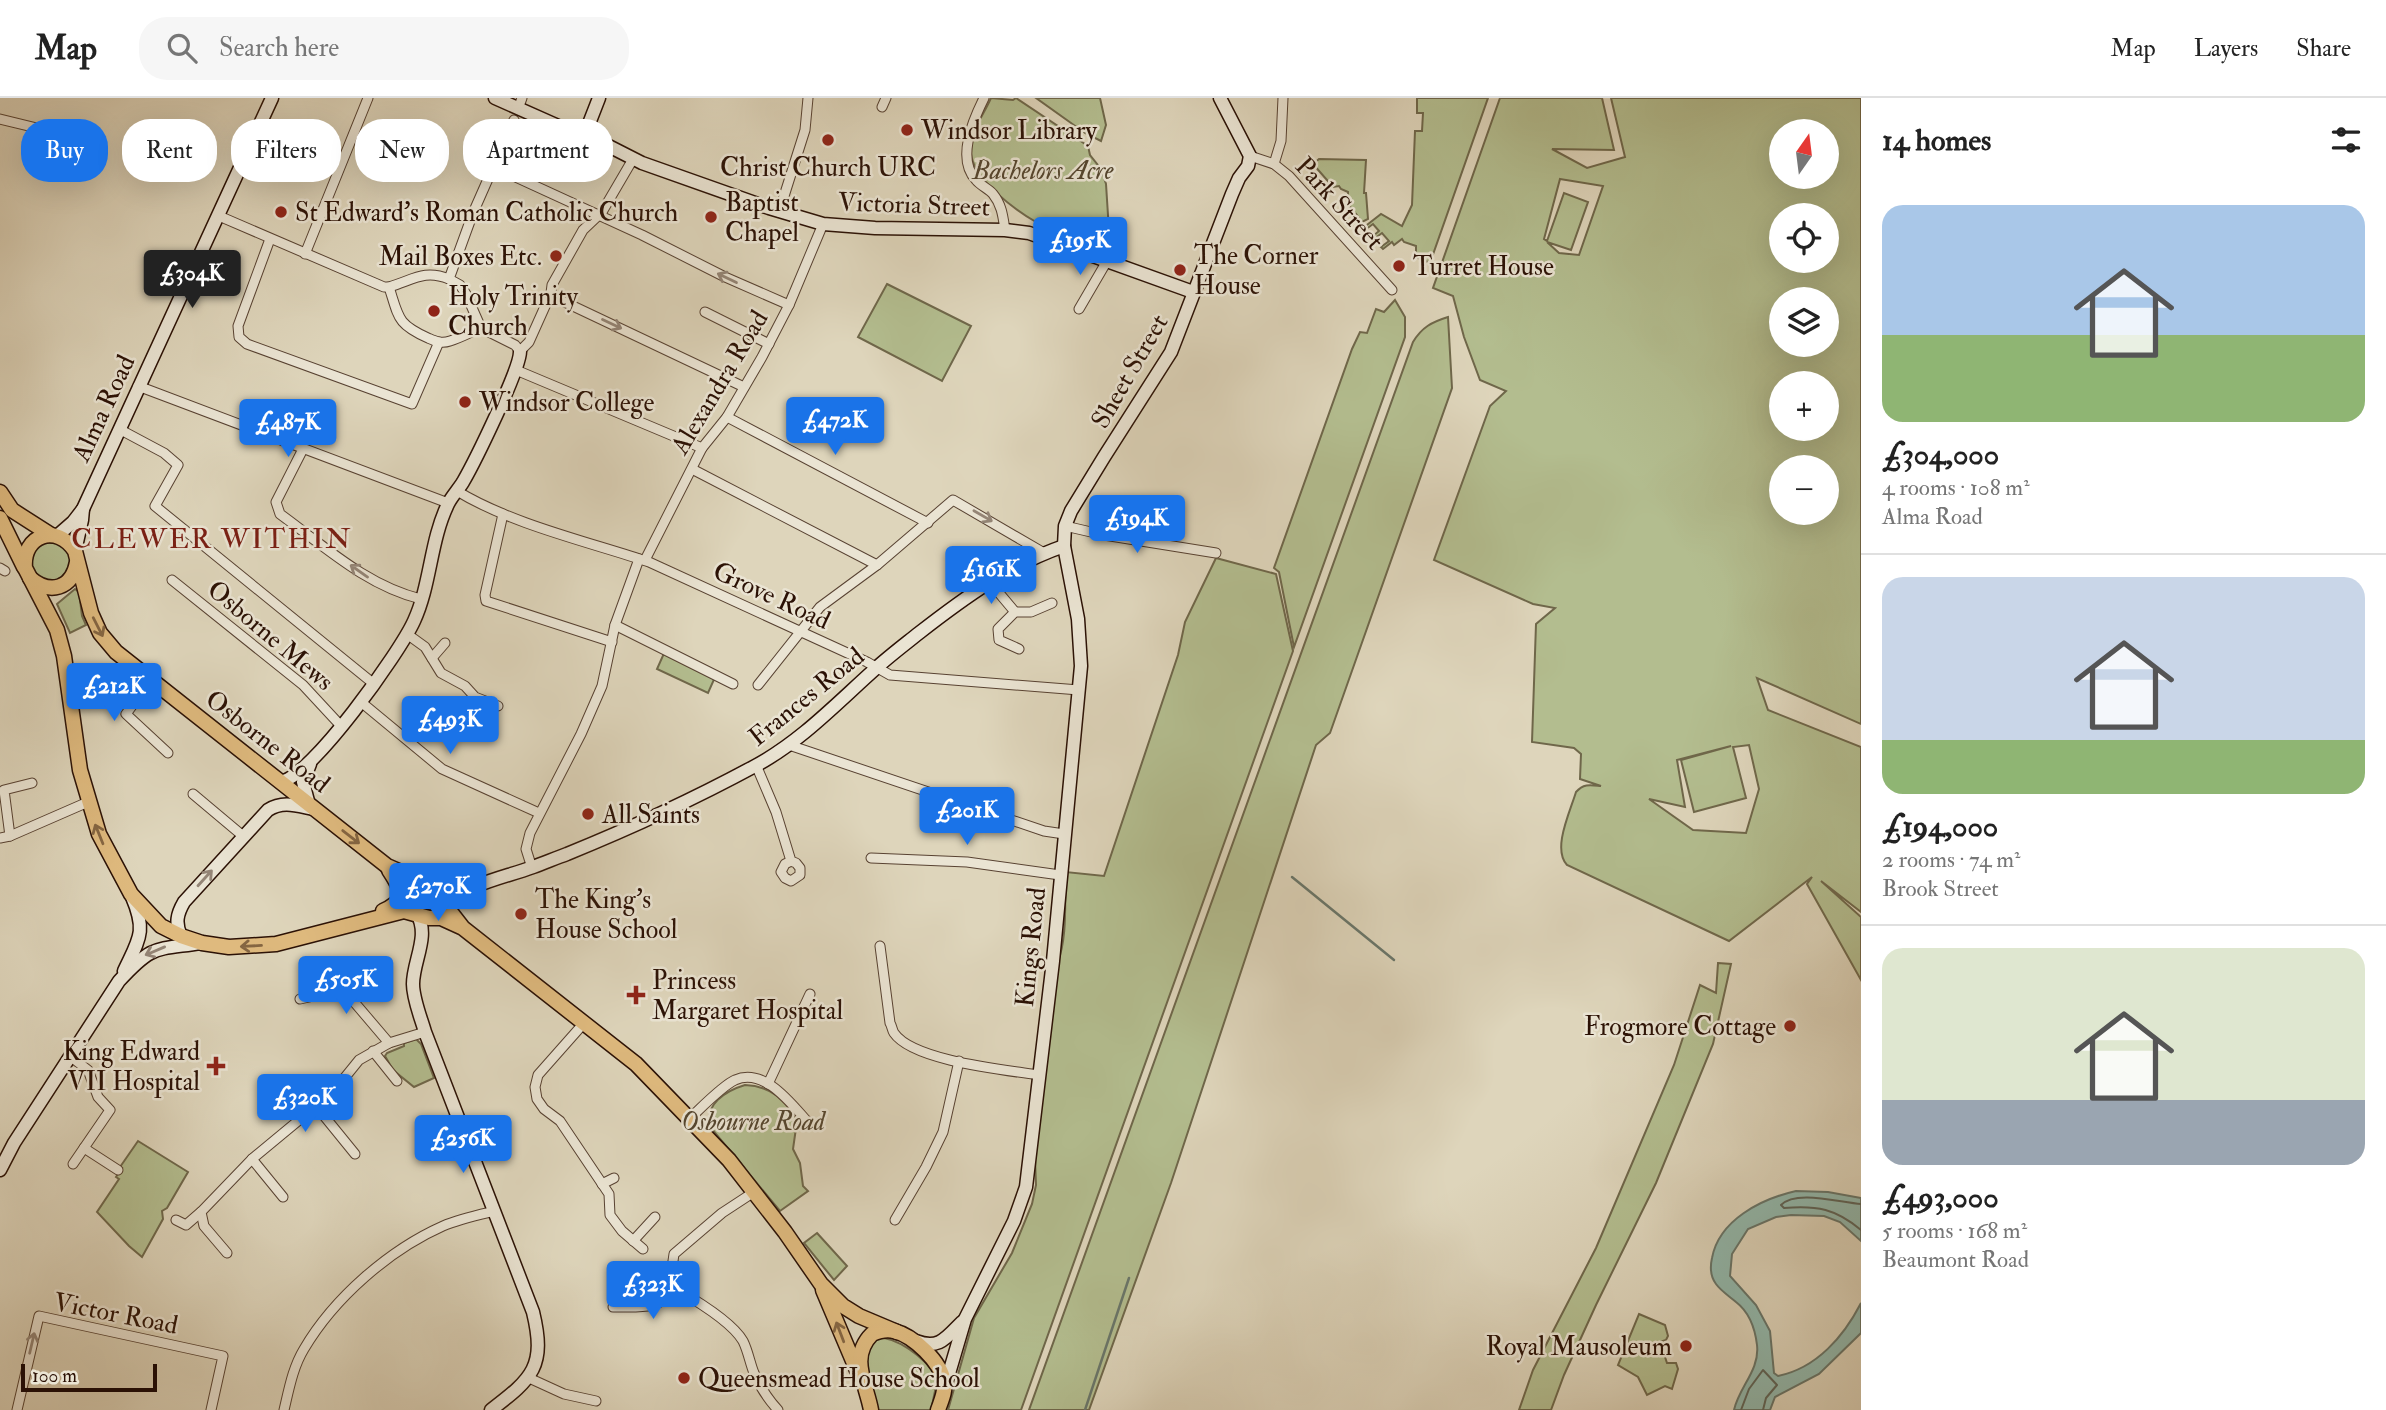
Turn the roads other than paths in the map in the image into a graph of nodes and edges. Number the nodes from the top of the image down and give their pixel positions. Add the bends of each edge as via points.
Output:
1 (272, 98) edge
2 (369, 98) edge
3 (495, 98) edge
4 (600, 98) edge
5 (808, 98) edge
6 (984, 98) edge
7 (1220, 98) edge
8 (1283, 98) edge
9 (518, 109) edge
10 (0, 119) edge
11 (542, 119) edge
12 (591, 119) edge
13 (21, 124) edge
14 (613, 149) edge
15 (1250, 156) junction
16 (633, 159) junction
17 (1274, 164) junction
18 (487, 182) edge
19 (528, 182) edge
20 (779, 212) junction
21 (599, 215) junction
22 (219, 216) junction
23 (823, 223) junction
24 (1005, 230) junction
25 (270, 239) junction
26 (305, 254) junction
27 (1107, 261) junction
28 (449, 279) junction
29 (390, 287) junction
30 (1392, 290) dead end
31 (1193, 292) junction
32 (551, 293) junction
33 (789, 304) junction
34 (1079, 309) dead end
35 (705, 312) dead end
36 (481, 328) junction
37 (439, 342) junction
38 (769, 344) junction
39 (520, 351) junction
40 (516, 370) junction
41 (138, 386) junction
42 (744, 387) junction
43 (727, 417) junction
44 (118, 429) junction
45 (702, 448) junction
46 (303, 449) junction
47 (692, 469) junction
48 (457, 491) junction
49 (0, 492) edge
50 (448, 503) junction
51 (83, 509) junction
52 (503, 513) junction
53 (0, 517) edge
54 (928, 523) junction
55 (1065, 526) junction
56 (54, 535) junction
57 (1064, 546) junction
58 (1044, 553) junction
59 (1216, 553) dead end
60 (76, 556) junction
61 (642, 560) junction
62 (877, 565) junction
63 (27, 573) junction
64 (172, 580) dead end
65 (989, 581) junction
66 (421, 599) junction
67 (1052, 603) dead end
68 (1015, 612) junction
69 (615, 625) junction
70 (799, 631) junction
71 (407, 634) junction
72 (612, 642) junction
73 (445, 643) dead end
74 (1018, 649) dead end
75 (432, 658) junction
76 (876, 668) junction
77 (150, 681) junction
78 (374, 684) junction
79 (733, 684) dead end
80 (758, 685) dead end
81 (1079, 691) junction
82 (361, 702) junction
83 (498, 706) dead end
84 (341, 726) junction
85 (789, 745) junction
86 (169, 753) dead end
87 (312, 760) junction
88 (756, 765) junction
89 (280, 782) junction
90 (32, 783) dead end
91 (194, 794) dead end
92 (88, 802) junction
93 (312, 807) junction
94 (539, 813) junction
95 (1064, 834) junction
96 (243, 836) junction
97 (5, 837) edge
98 (871, 858) dead end
99 (791, 861) dead end
100 (387, 866) junction
101 (532, 868) junction
102 (1060, 875) junction
103 (422, 880) junction
104 (486, 881) junction
105 (131, 894) junction
106 (446, 905) junction
107 (417, 914) junction
108 (436, 918) junction
109 (365, 920) junction
110 (463, 928) junction
111 (181, 936) junction
112 (421, 941) junction
113 (202, 943) junction
114 (880, 946) dead end
115 (119, 981) junction
116 (810, 994) dead end
117 (300, 999) dead end
118 (584, 1023) junction
119 (425, 1032) junction
120 (389, 1043) junction
121 (373, 1051) junction
122 (71, 1057) junction
123 (959, 1061) junction
124 (1039, 1076) junction
125 (397, 1082) dead end
126 (768, 1084) junction
127 (316, 1107) junction
128 (689, 1119) junction
129 (806, 1120) dead end
130 (83, 1148) junction
131 (355, 1154) dead end
132 (252, 1159) junction
133 (73, 1164) dead end
134 (0, 1170) edge
135 (118, 1170) dead end
136 (614, 1178) dead end
137 (602, 1184) junction
138 (754, 1192) junction
139 (282, 1197) dead end
140 (495, 1210) junction
141 (201, 1212) junction
142 (655, 1217) dead end
143 (176, 1220) dead end
144 (895, 1220) dead end
145 (633, 1241) junction
146 (643, 1249) dead end
147 (227, 1253) dead end
148 (821, 1284) junction
149 (678, 1290) junction
150 (613, 1307) dead end
151 (965, 1319) junction
152 (903, 1335) junction
153 (529, 1378) junction
154 (861, 1379) junction
155 (945, 1387) junction
156 (596, 1401) dead end
157 (17, 1410) edge
158 (211, 1410) edge
159 (284, 1410) edge
160 (491, 1410) edge
161 (778, 1410) edge
162 (871, 1410) edge
163 (938, 1410) edge

1 - 22 street, Alma Road
2 - 26 street
3 - 9 street, Victoria Street
4 - 12 street
5 - 20 street via 805,130
6 - 24 street via 971,132 969,165 974,178 1001,208
7 - 15 street
8 - 17 street via 1281,141
9 - 11 street, Victoria Street
10 - 13 street
14 - 16 street, Victoria Street
15 - 17 street, Park Street
15 - 31 street, Sheet Street
16 - 20 street, Victoria Street
16 - 21 street
17 - 30 street, Park Street
18 - 28 street
19 - 21 street
20 - 23 street, Victoria Street
21 - 32 street via 583,230
33 -> 21 street
22 - 25 street
22 - 41 street, Alma Road
23 - 24 street, Victoria Street
23 - 33 street, Alexandra Road
24 - 27 street, Victoria Street via 1030,233
25 - 26 street
25 - 37 street via 238,326 239,337 247,344 412,404
26 - 29 street
27 - 31 street, Victoria Street
27 - 34 street
28 - 29 street via 427,274
28 - 36 street via 466,294
29 - 37 street via 405,327
31 - 55 street, Sheet Street via 1171,352
32 - 39 street via 529,342
32 -> 42 street
33 - 38 street, Alexandra Road
35 - 38 street
36 - 37 street
36 - 39 street
38 - 42 street, Alexandra Road
39 - 40 street
40 - 45 street
40 - 48 street
41 - 44 street, Alma Road
41 - 46 street
42 - 43 street, Alexandra Road
43 - 45 street, Alexandra Road
43 - 54 street
44 - 51 street, Alma Road
44 - 78 street via 178,465 155,506
45 - 47 street, Alexandra Road
46 - 50 street
66 -> 46 street via 368,578 280,514 276,502
47 - 61 street, Alexandra Road
47 - 62 street
48 - 50 street
48 - 52 street, Grove Road
49 - 56 main road via 12,510
50 - 66 street
51 - 56 street, Alma Road
51 - 60 street, Alma Road
52 - 61 street, Grove Road
52 - 72 street via 486,601
53 - 63 main road
54 -> 58 street via 953,500
54 - 62 street
55 - 57 street, Kings Road
55 - 59 street
56 - 60 main road via 70,543
56 - 63 main road via 30,544 24,559
57 - 58 street, Frances Road
57 - 81 street, Kings Road via 1078,620
58 - 65 street, Frances Road
60 - 63 main road via 71,578 58,587 38,585
60 -> 77 main road, Osborne Road via 100,633
61 - 69 street, Alexandra Road
61 - 70 street, Grove Road
62 - 70 street via 820,607
63 - 92 main road via 61,643
64 - 84 street, Osborne Mews via 303,685
65 - 68 street
65 - 76 street, Frances Road
66 - 71 street
67 - 68 street via 1031,612
68 - 74 street via 998,629 999,640
69 - 72 street, Alexandra Road
69 - 79 street
70 - 76 street, Grove Road
70 - 80 street
71 - 75 street
71 - 78 street
72 - 94 street, Alexandra Road via 602,686
73 - 75 street
75 - 83 street via 441,673 475,697
76 - 81 street, Grove Road via 890,675
76 - 85 street, Frances Road
77 - 86 street via 126,715
77 - 89 main road, Osborne Road
78 - 82 street
81 - 95 street, Kings Road
82 - 84 street
82 - 94 street via 443,769
84 - 87 street
85 - 88 street, Frances Road
85 - 95 street
87 - 89 street
87 - 93 street via 303,782
88 - 99 street
88 - 101 street, Frances Road
89 - 93 main road, Osborne Road
90 - 97 street via 4,790
91 - 96 street
92 - 97 street
105 -> 92 main road via 99,834
93 - 96 street via 278,804
93 -> 100 main road, Osborne Road
94 - 101 street, Alexandra Road via 526,849
95 - 102 street, Kings Road
111 -> 96 street via 179,910
98 - 102 street via 967,862
100 - 103 main road, Osborne Road
100 - 109 main road via 400,886 399,898
101 - 104 street, Frances Road
102 - 124 street, Kings Road
103 - 104 street via 454,885
103 - 106 main road, Osborne Road via 440,889
104 - 106 street, Frances Road
105 - 111 main road via 161,926
105 - 115 street via 142,925
106 - 108 main road
106 - 110 main road, Osborne Road
107 - 108 main road, Osborne Road
107 - 109 main road, Osborne Road via 404,911
107 - 112 street
108 - 110 main road, Osborne Road
108 - 112 street
109 -> 113 main road via 276,944 229,947
110 - 118 main road, Osborne Road
111 - 113 main road
112 - 119 street via 413,985
113 -> 115 street via 148,952
114 - 123 street via 895,1034 913,1047
115 - 122 street
116 - 126 street
117 - 120 street via 345,989
118 - 128 main road, Osborne Road via 636,1064
118 - 137 street via 538,1075 537,1099 560,1121 585,1166
119 - 120 street
119 - 140 street
120 - 121 street
121 - 125 street
121 - 127 street via 359,1059
122 - 130 street via 88,1070 98,1097 110,1110
122 - 134 street
123 - 124 street
123 - 144 street via 943,1132
124 - 151 street, Kings Road via 1026,1188
126 - 128 street via 748,1076 733,1080
126 - 129 street
127 - 131 street
127 - 132 street
128 - 138 main road, Osborne Road
130 - 133 street
130 - 135 street
132 - 139 street
132 - 141 street
136 - 137 street
137 - 145 street via 609,1194 610,1215
138 - 148 main road, Osborne Road
138 - 149 street via 674,1254 672,1268
140 - 153 street via 538,1334 539,1349
140 - 159 street via 445,1225 409,1243 344,1295 303,1350
141 - 143 street via 186,1225
141 - 147 street via 204,1226
142 - 145 street
145 - 146 street
148 - 152 main road, Osborne Road via 859,1316
154 -> 148 main road, Osborne Road
149 - 150 street via 662,1303 647,1307
149 - 161 street via 742,1340 754,1373
151 - 152 street, Kings Road via 937,1344
151 - 155 street, Kings Road
152 - 154 main road via 880,1331 865,1340
152 - 155 main road via 938,1366
153 - 156 street via 564,1394
153 - 160 street
154 - 162 main road, Osborne Road
155 - 163 main road
157 -> 158 street, Victor Road via 39,1316 223,1356

